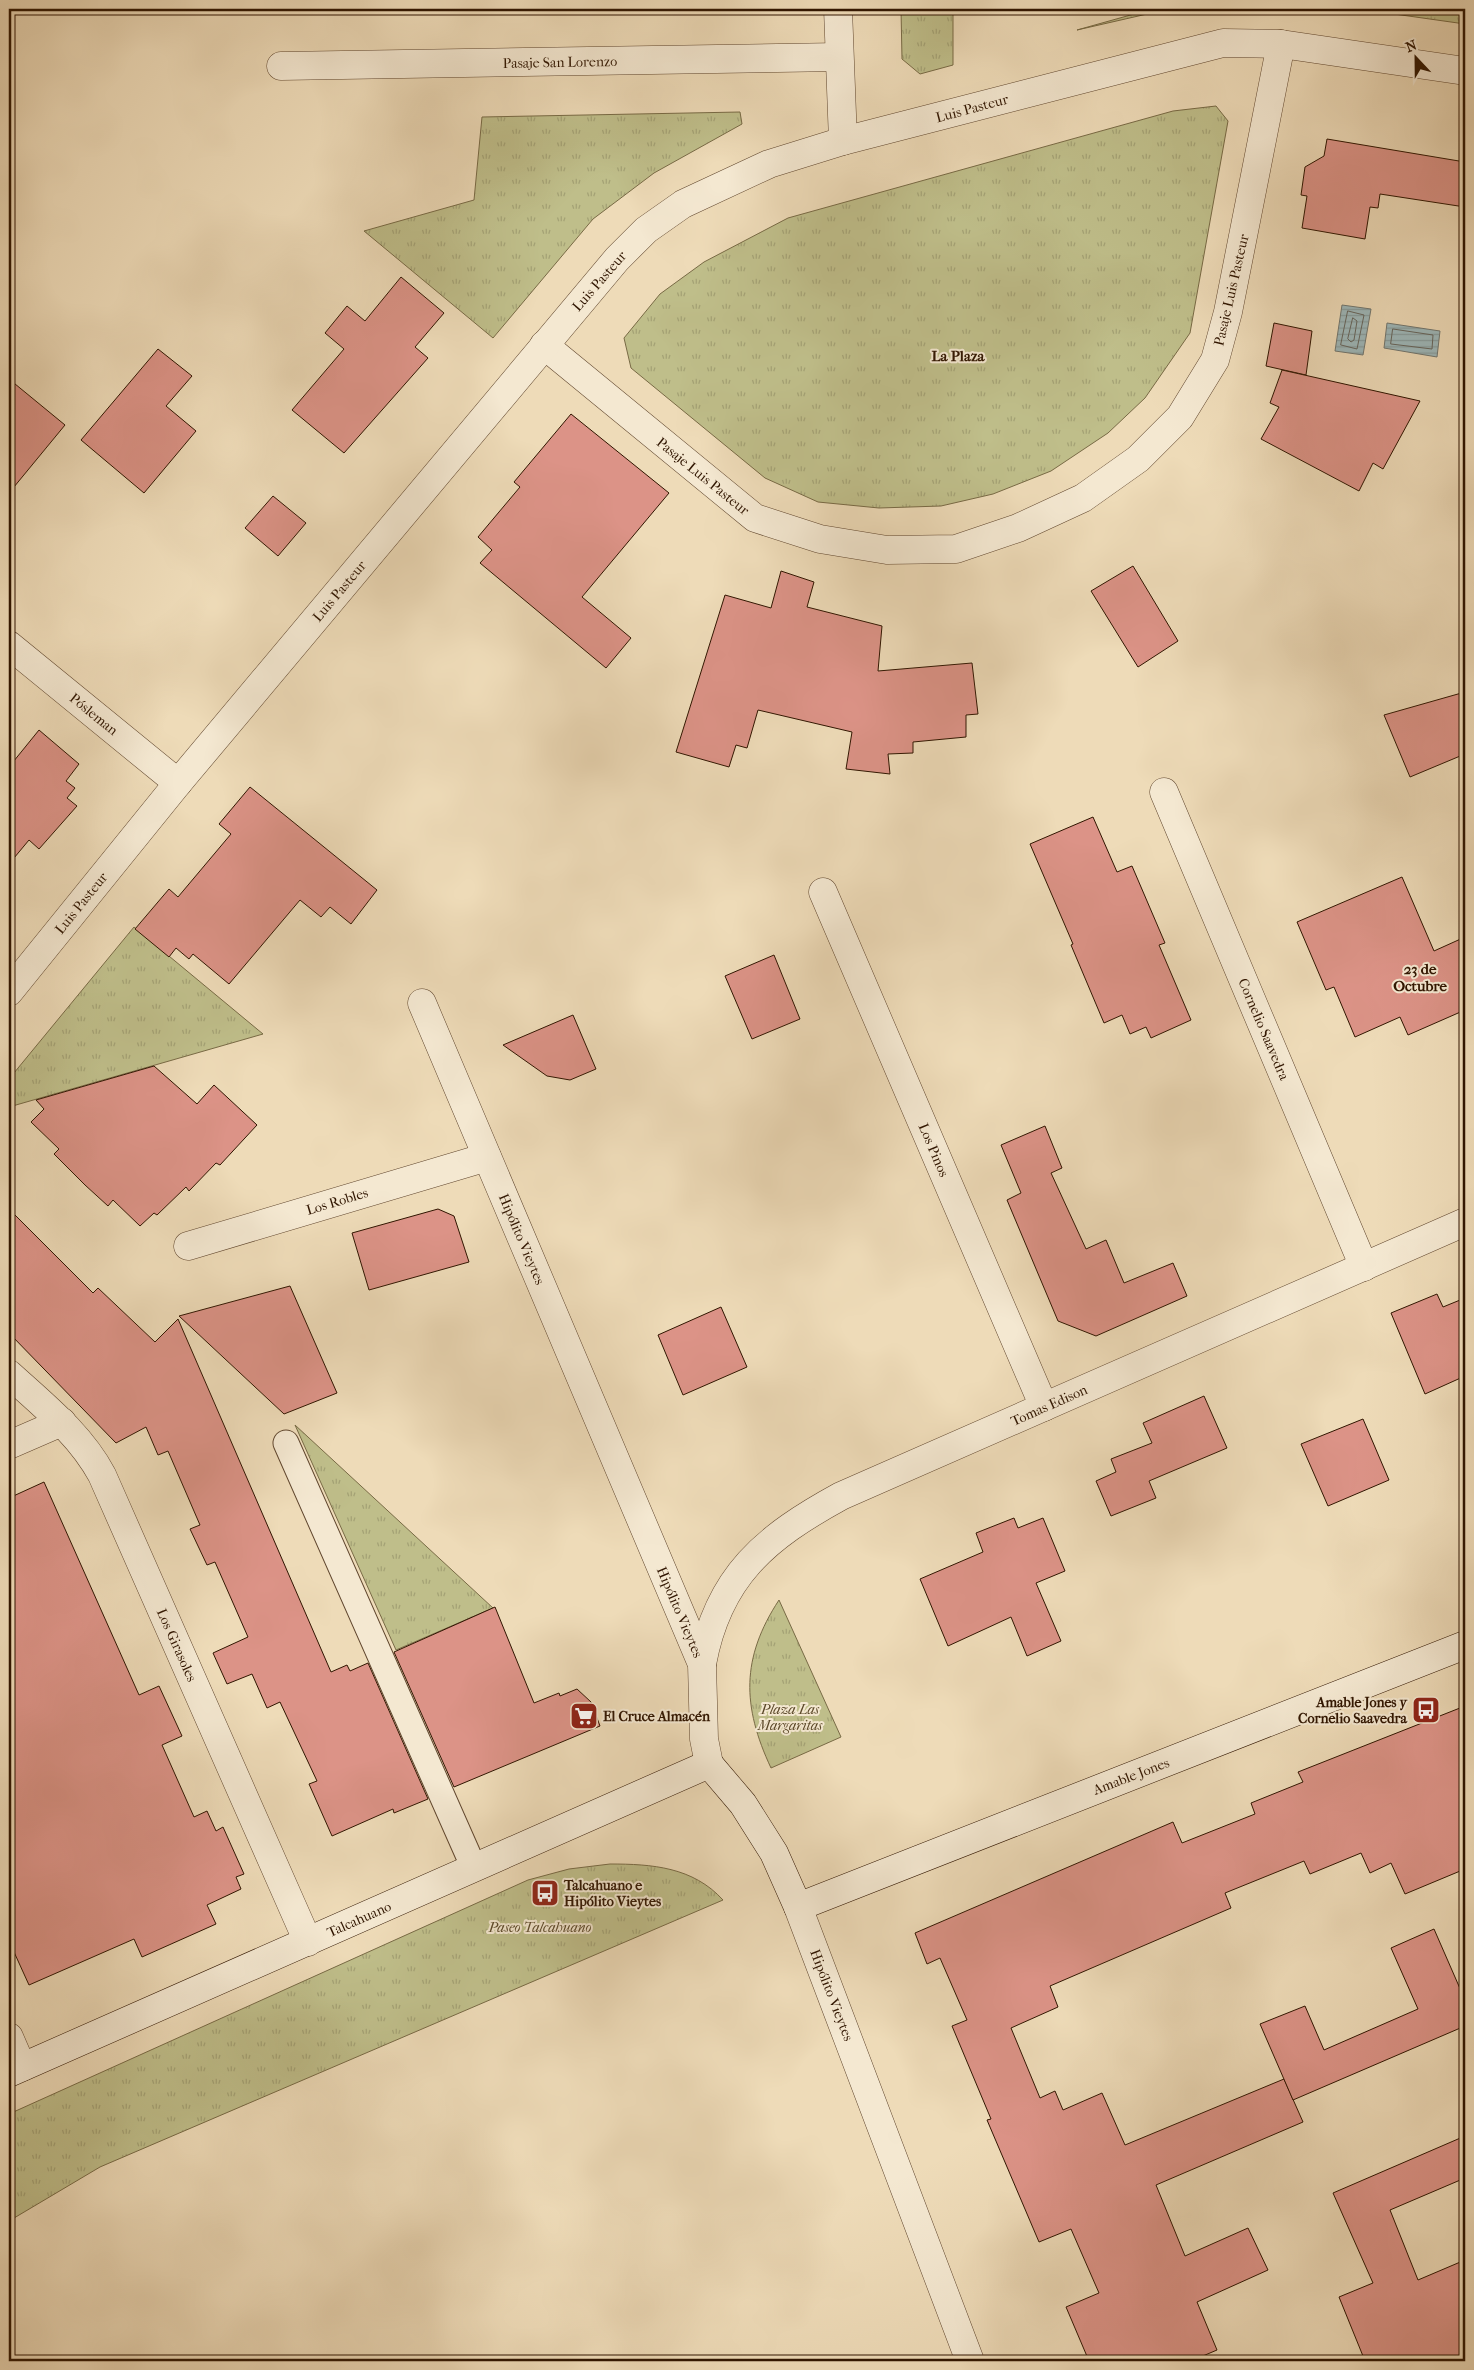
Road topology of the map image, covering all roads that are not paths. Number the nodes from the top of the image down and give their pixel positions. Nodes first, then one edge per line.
1 (838, 9) edge
2 (1281, 44) junction
3 (839, 57) junction
4 (281, 66) dead end
5 (1465, 71) edge
6 (843, 141) junction
7 (544, 345) junction
8 (9, 645) edge
9 (178, 784) junction
10 (1164, 792) dead end
11 (823, 892) dead end
12 (9, 992) edge
13 (422, 1003) dead end
14 (487, 1157) junction
15 (1465, 1222) edge
16 (188, 1246) dead end
17 (1364, 1267) junction
18 (9, 1374) edge
19 (1044, 1407) junction
20 (62, 1422) junction
21 (286, 1443) dead end
22 (9, 1445) edge
23 (1465, 1645) edge
24 (702, 1664) junction
25 (709, 1764) junction
26 (474, 1868) junction
27 (798, 1907) junction
28 (308, 1942) junction
29 (9, 2037) edge
30 (16, 2070) edge
31 (970, 2361) edge

1 - 3 street
2 - 5 street, Luis Pasteur
2 - 6 street, Luis Pasteur
2 - 7 street, Pasaje Luis Pasteur
3 - 4 street, Pasaje San Lorenzo
3 - 6 street
6 - 7 street, Luis Pasteur
7 - 9 street, Luis Pasteur
8 - 9 street, Pósleman
9 - 12 street, Luis Pasteur
10 - 17 street, Cornelio Saavedra
11 - 19 street, Los Pinos
13 - 14 street, Hipólito Vieytes
14 - 16 street, Los Robles
14 - 24 street, Hipólito Vieytes
15 - 17 street, Tomas Edison
17 - 19 street, Tomas Edison
18 - 20 street, Los Girasoles
19 - 24 street, Tomas Edison
20 - 22 street
20 - 28 street, Los Girasoles
21 - 26 lane
23 - 27 street, Amable Jones
24 - 25 street, Hipólito Vieytes
25 - 26 street, Talcahuano
25 - 27 street, Hipólito Vieytes
26 - 28 street, Talcahuano
27 - 31 street, Hipólito Vieytes
28 - 30 street, Talcahuano
29 - 30 street

